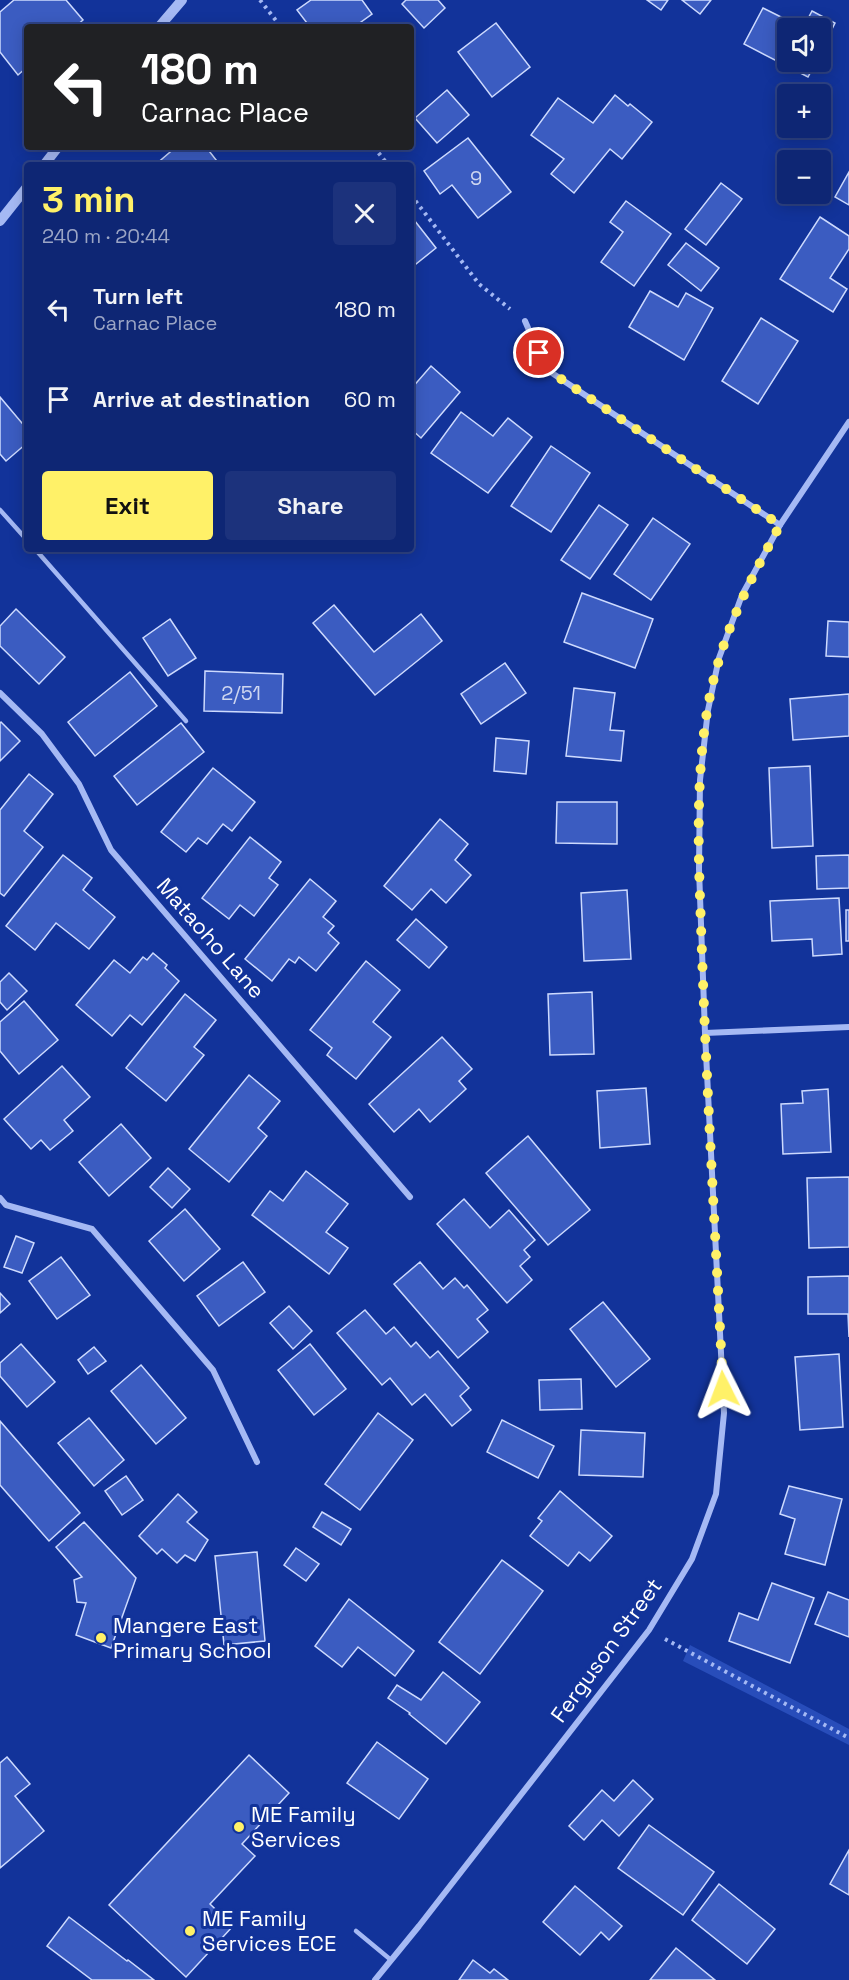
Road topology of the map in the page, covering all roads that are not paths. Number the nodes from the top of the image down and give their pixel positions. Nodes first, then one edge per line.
1 (182, 0) edge
2 (162, 24) edge
3 (56, 150) edge
4 (46, 162) edge
5 (24, 191) edge
6 (0, 221) edge
7 (525, 321) road end
8 (849, 422) edge
9 (0, 510) edge
10 (780, 525) junction
11 (24, 537) edge
12 (38, 552) edge
13 (0, 693) edge
14 (186, 721) dead end
15 (849, 1027) edge
16 (705, 1033) junction
17 (410, 1197) dead end
18 (0, 1198) edge
19 (257, 1462) dead end
20 (356, 1931) dead end
21 (391, 1960) junction
22 (375, 1980) edge

1 - 2 street
3 - 4 street
5 - 6 street
7 - 10 street
8 - 10 street, Ferguson Street
9 - 11 lane
10 - 16 street, Ferguson Street
12 - 14 lane
13 - 17 street, Mataoho Lane
15 - 16 street
16 - 21 street, Ferguson Street
18 - 19 street
20 - 21 lane
21 - 22 street, Ferguson Street

